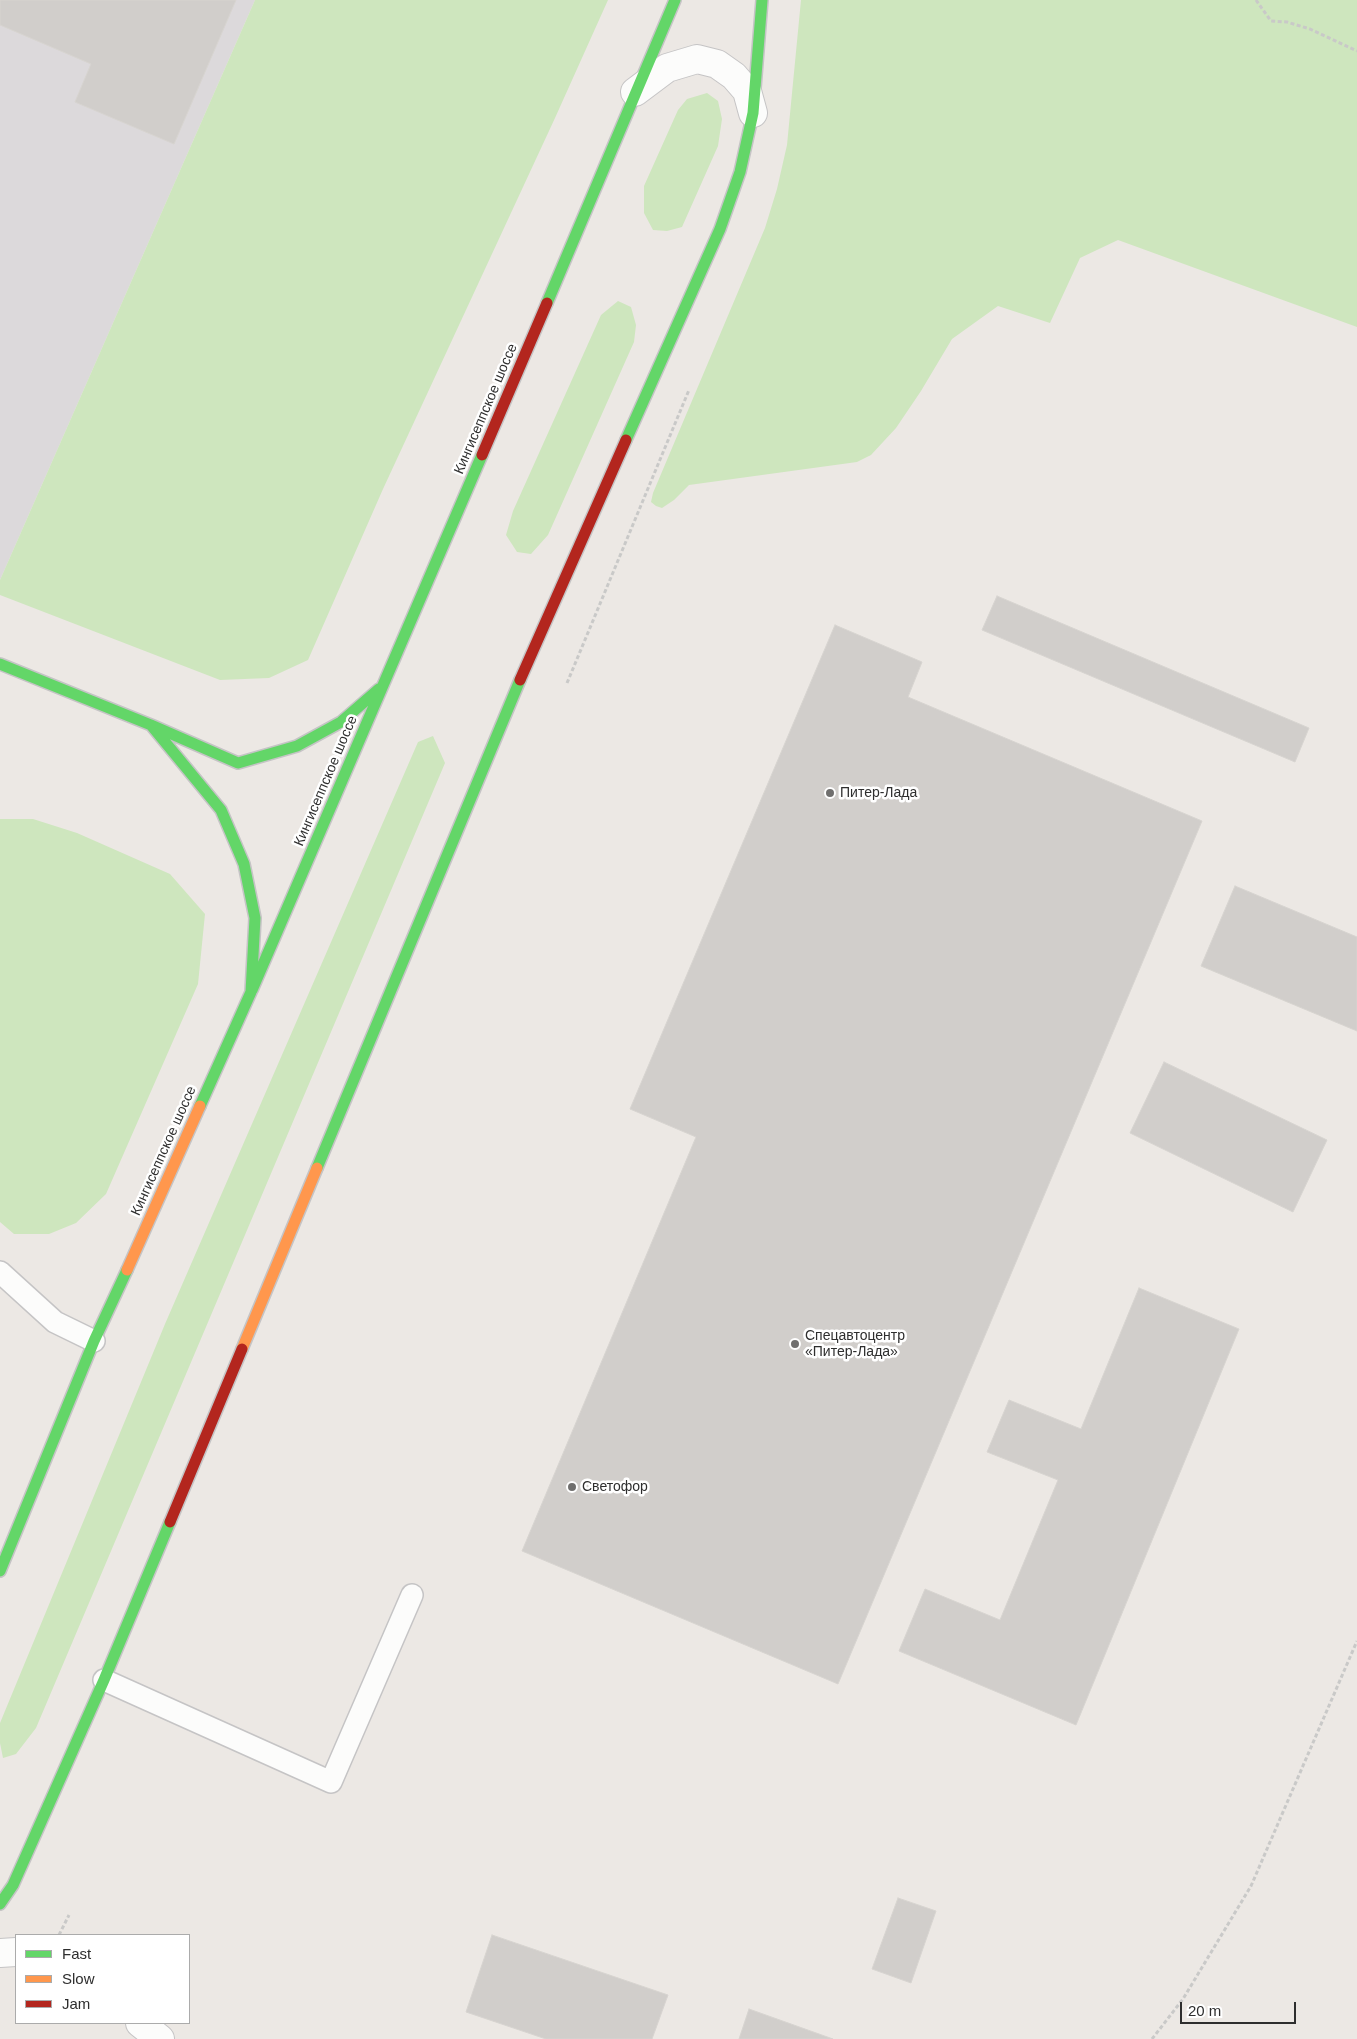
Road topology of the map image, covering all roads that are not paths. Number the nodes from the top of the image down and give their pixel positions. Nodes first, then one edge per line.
1 (675, 0) edge
2 (762, 0) edge
3 (635, 92) junction
4 (753, 113) junction
5 (0, 664) edge
6 (384, 685) junction
7 (151, 726) junction
8 (251, 992) junction
9 (0, 1272) edge
10 (94, 1341) junction
11 (0, 1571) edge
12 (412, 1595) dead end
13 (104, 1680) junction
14 (0, 1904) edge
15 (15, 1952) edge
16 (0, 1953) edge
17 (141, 2024) edge
18 (160, 2039) edge

1 - 3 main road, Кингисеппское шоссе
2 - 4 main road
3 - 4 street
3 - 6 main road, Кингисеппское шоссе
4 - 13 main road
5 - 7 main road
6 - 7 main road
6 - 8 main road, Кингисеппское шоссе
7 - 8 main road
8 - 10 main road, Кингисеппское шоссе
9 - 10 lane
10 - 11 main road, Кингисеппское шоссе
12 - 13 lane
13 - 14 main road
15 - 16 street
17 - 18 street

